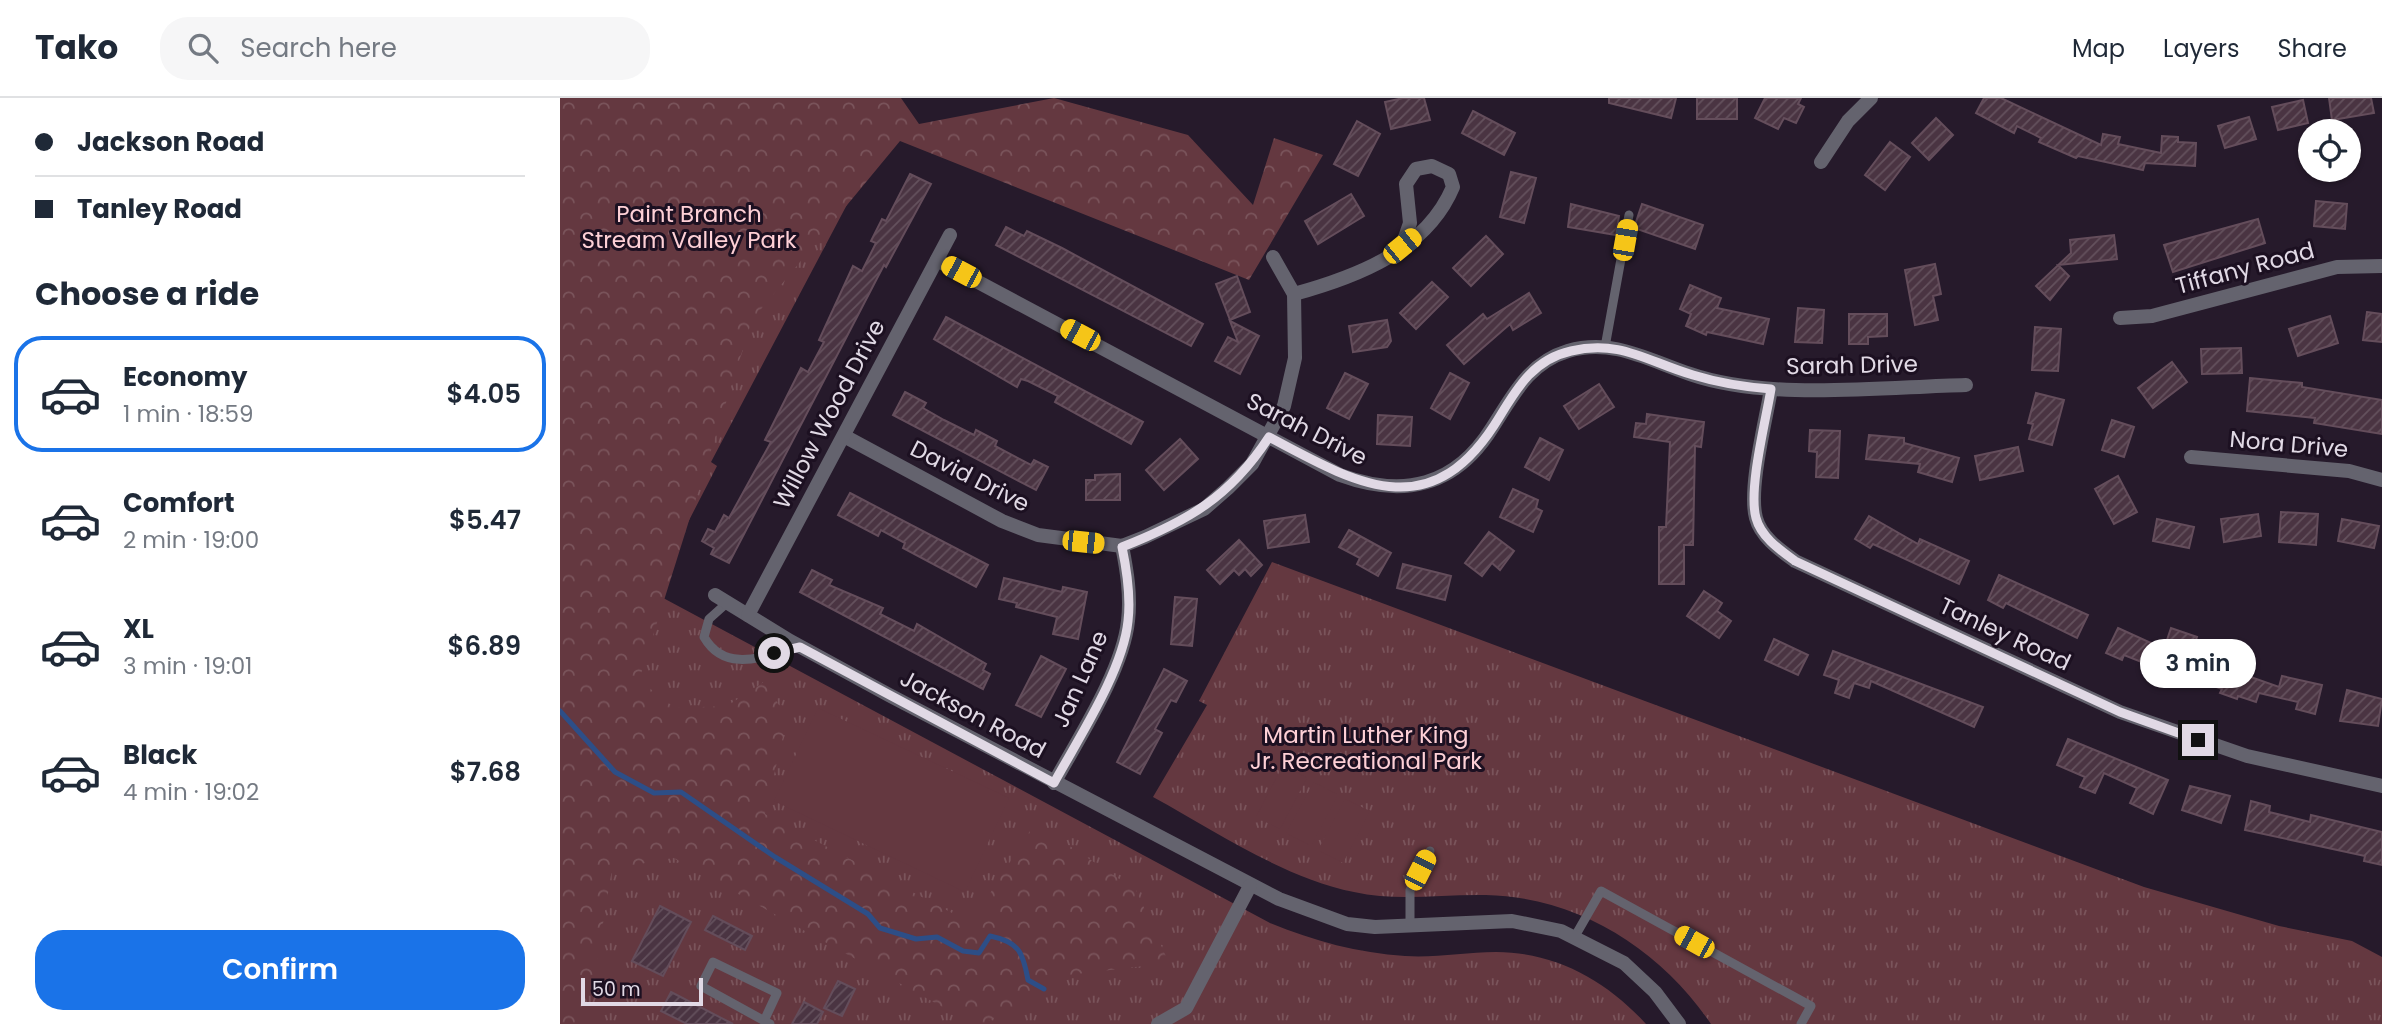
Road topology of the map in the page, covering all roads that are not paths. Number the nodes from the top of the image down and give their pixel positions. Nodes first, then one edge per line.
1 (1871, 98) edge
2 (1821, 162) dead end
3 (1629, 215) dead end
4 (950, 235) dead end
5 (1402, 246) junction
6 (1273, 257) dead end
7 (937, 260) junction
8 (2382, 266) edge
9 (1294, 294) junction
10 (2120, 318) dead end
11 (1605, 347) junction
12 (1966, 385) dead end
13 (1771, 389) junction
14 (844, 436) junction
15 (1269, 437) junction
16 (2191, 457) dead end
17 (2382, 480) edge
18 (1122, 547) junction
19 (721, 598) joint
20 (748, 615) junction
21 (800, 647) junction
22 (1054, 783) junction
23 (2382, 786) edge
24 (1430, 851) dead end
25 (1250, 886) junction
26 (1410, 925) junction
27 (1574, 938) junction
28 (767, 1022) edge
29 (1158, 1024) edge
30 (1679, 1024) edge
31 (1801, 1024) edge

1 - 2 street
3 - 11 lane
4 - 7 street, Willow Wood Drive
5 - 5 street
5 - 9 street
6 - 9 street
7 - 14 street, Willow Wood Drive
7 - 15 street, Sarah Drive
8 - 10 street, Tiffany Road
9 - 15 street
11 - 13 street, Sarah Drive
11 - 15 street, Sarah Drive
12 - 13 street, Sarah Drive
13 - 23 street, Tanley Road
14 - 18 street, David Drive
14 - 20 street, Willow Wood Drive
15 - 18 street
16 - 17 street, Nora Drive
18 - 22 street, Jan Lane
19 - 20 street, Jackson Road
19 - 21 lane
20 - 21 street, Jackson Road
21 - 22 street, Jackson Road
22 - 25 street, Jackson Road
24 - 26 lane
25 - 26 street, Jackson Road
25 - 29 street
26 - 27 street, Jackson Road
27 - 30 street, Jackson Road
27 - 31 lane
28 - 28 lane

